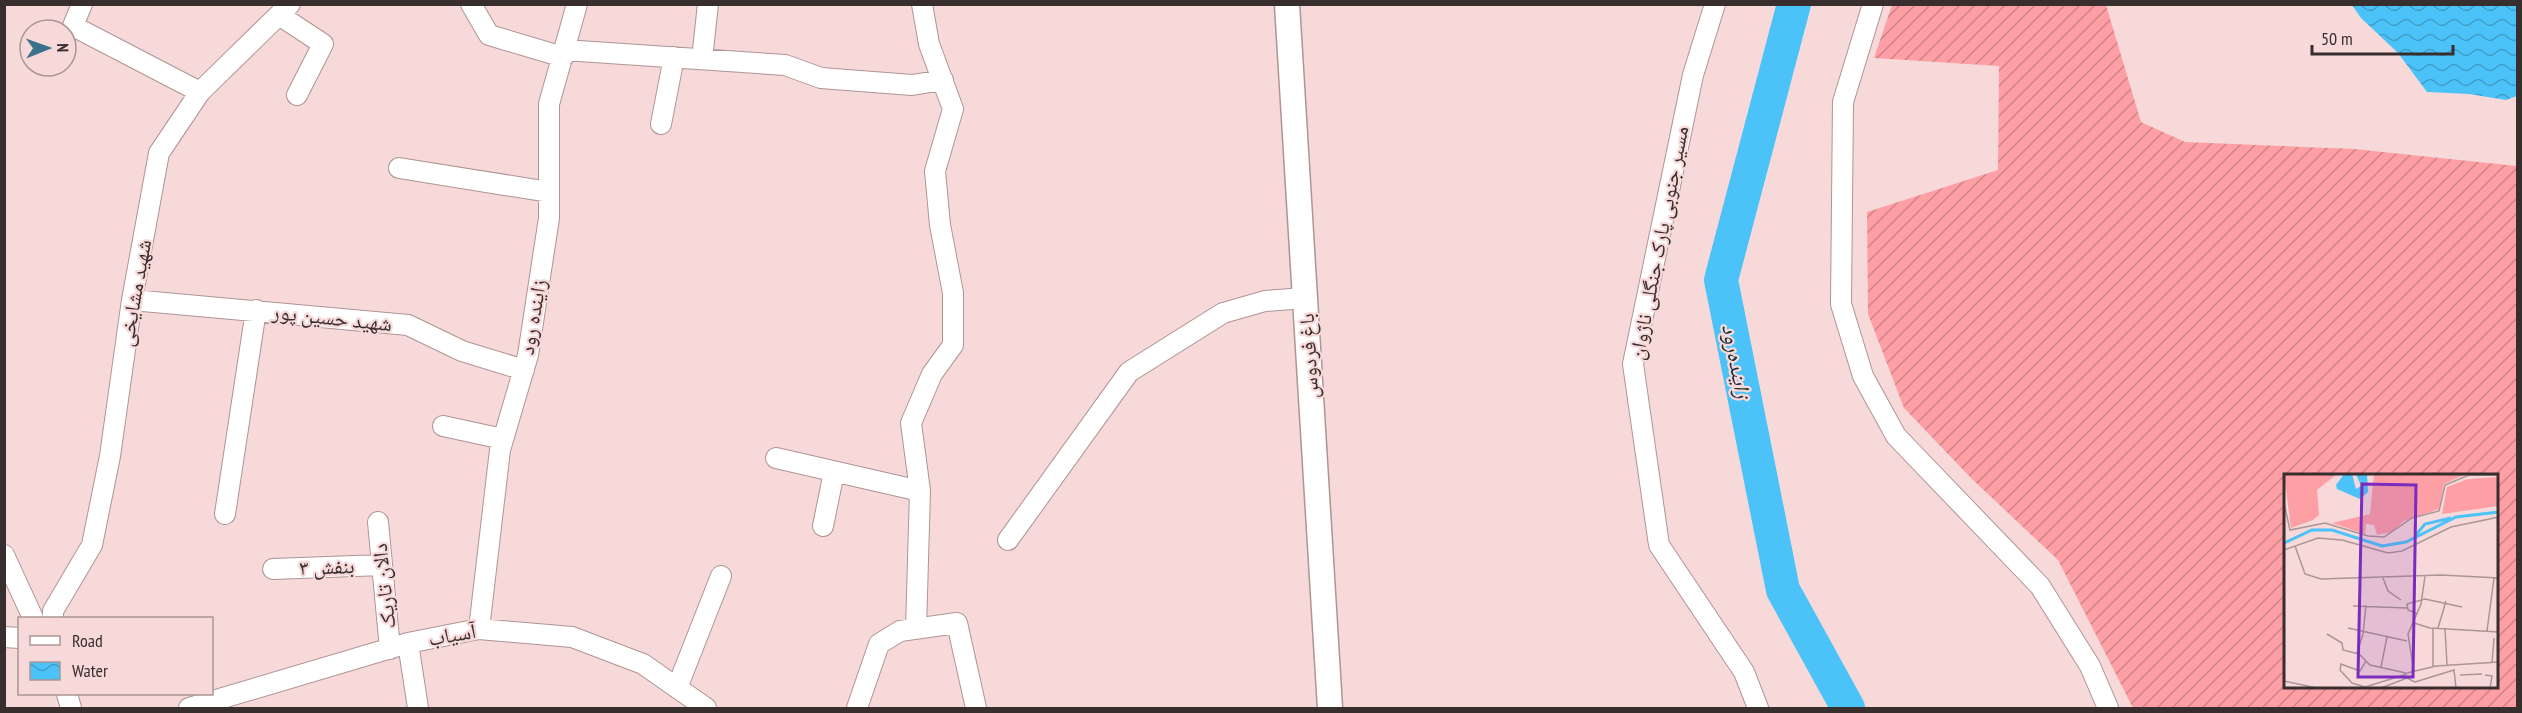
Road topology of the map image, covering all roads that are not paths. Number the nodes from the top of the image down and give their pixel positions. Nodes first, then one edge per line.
1 (82, 4) edge
2 (471, 4) edge
3 (577, 4) edge
4 (708, 4) edge
5 (922, 4) edge
6 (1287, 4) edge
7 (1715, 4) edge
8 (1873, 4) edge
9 (284, 10) edge
10 (564, 54) junction
11 (674, 57) junction
12 (702, 59) junction
13 (943, 80) junction
14 (200, 92) junction
15 (297, 95) dead end
16 (661, 124) dead end
17 (399, 168) dead end
18 (549, 192) junction
19 (1305, 298) junction
20 (132, 300) junction
21 (256, 310) junction
22 (524, 370) junction
23 (443, 426) dead end
24 (503, 439) junction
25 (777, 458) dead end
26 (834, 472) junction
27 (920, 492) junction
28 (225, 514) dead end
29 (378, 522) dead end
30 (823, 526) dead end
31 (1008, 540) dead end
32 (4, 555) edge
33 (382, 565) junction
34 (273, 569) dead end
35 (721, 576) dead end
36 (33, 617) edge
37 (53, 617) edge
38 (479, 629) junction
39 (916, 629) junction
40 (399, 646) junction
41 (677, 688) junction
42 (189, 708) edge
43 (418, 708) edge
44 (706, 708) edge
45 (857, 708) edge
46 (976, 708) edge
47 (1330, 708) edge
48 (1758, 708) edge
49 (2108, 708) edge

1 - 14 street
2 - 10 street
3 - 10 street, زاینده رود
4 - 12 street
5 - 13 street
6 - 19 street, باغ فردوس
7 - 48 street, مسیر جنوبی پارک جنگلی ناژوان
8 - 49 street
9 - 14 street, شهید مشایخی
9 - 15 street
10 - 11 street
10 - 18 street, زاینده رود
11 - 12 street
11 - 16 street
12 - 13 street
13 - 27 street
14 - 20 street, شهید مشایخی
17 - 18 street
18 - 22 street, زاینده رود
19 - 31 street
19 - 47 street, باغ فردوس
20 - 21 street, شهید حسین پور
20 - 37 street, شهید مشایخی
21 - 22 street, شهید حسین پور
21 - 28 street
22 - 24 street, زاینده رود
23 - 24 street
24 - 38 street, زاینده رود
25 - 26 street
26 - 27 street
26 - 30 street
27 - 39 street
29 - 33 street, دالان تاریک
32 - 36 street
33 - 34 street, بنفش ۳
33 - 40 street, دالان تاریک
35 - 41 street
38 - 40 street, آسیاب
38 - 41 street, آسیاب
39 - 45 street
39 - 46 street
40 - 42 street, آسیاب
40 - 43 street, دالان تاریک
41 - 44 street, آسیاب

